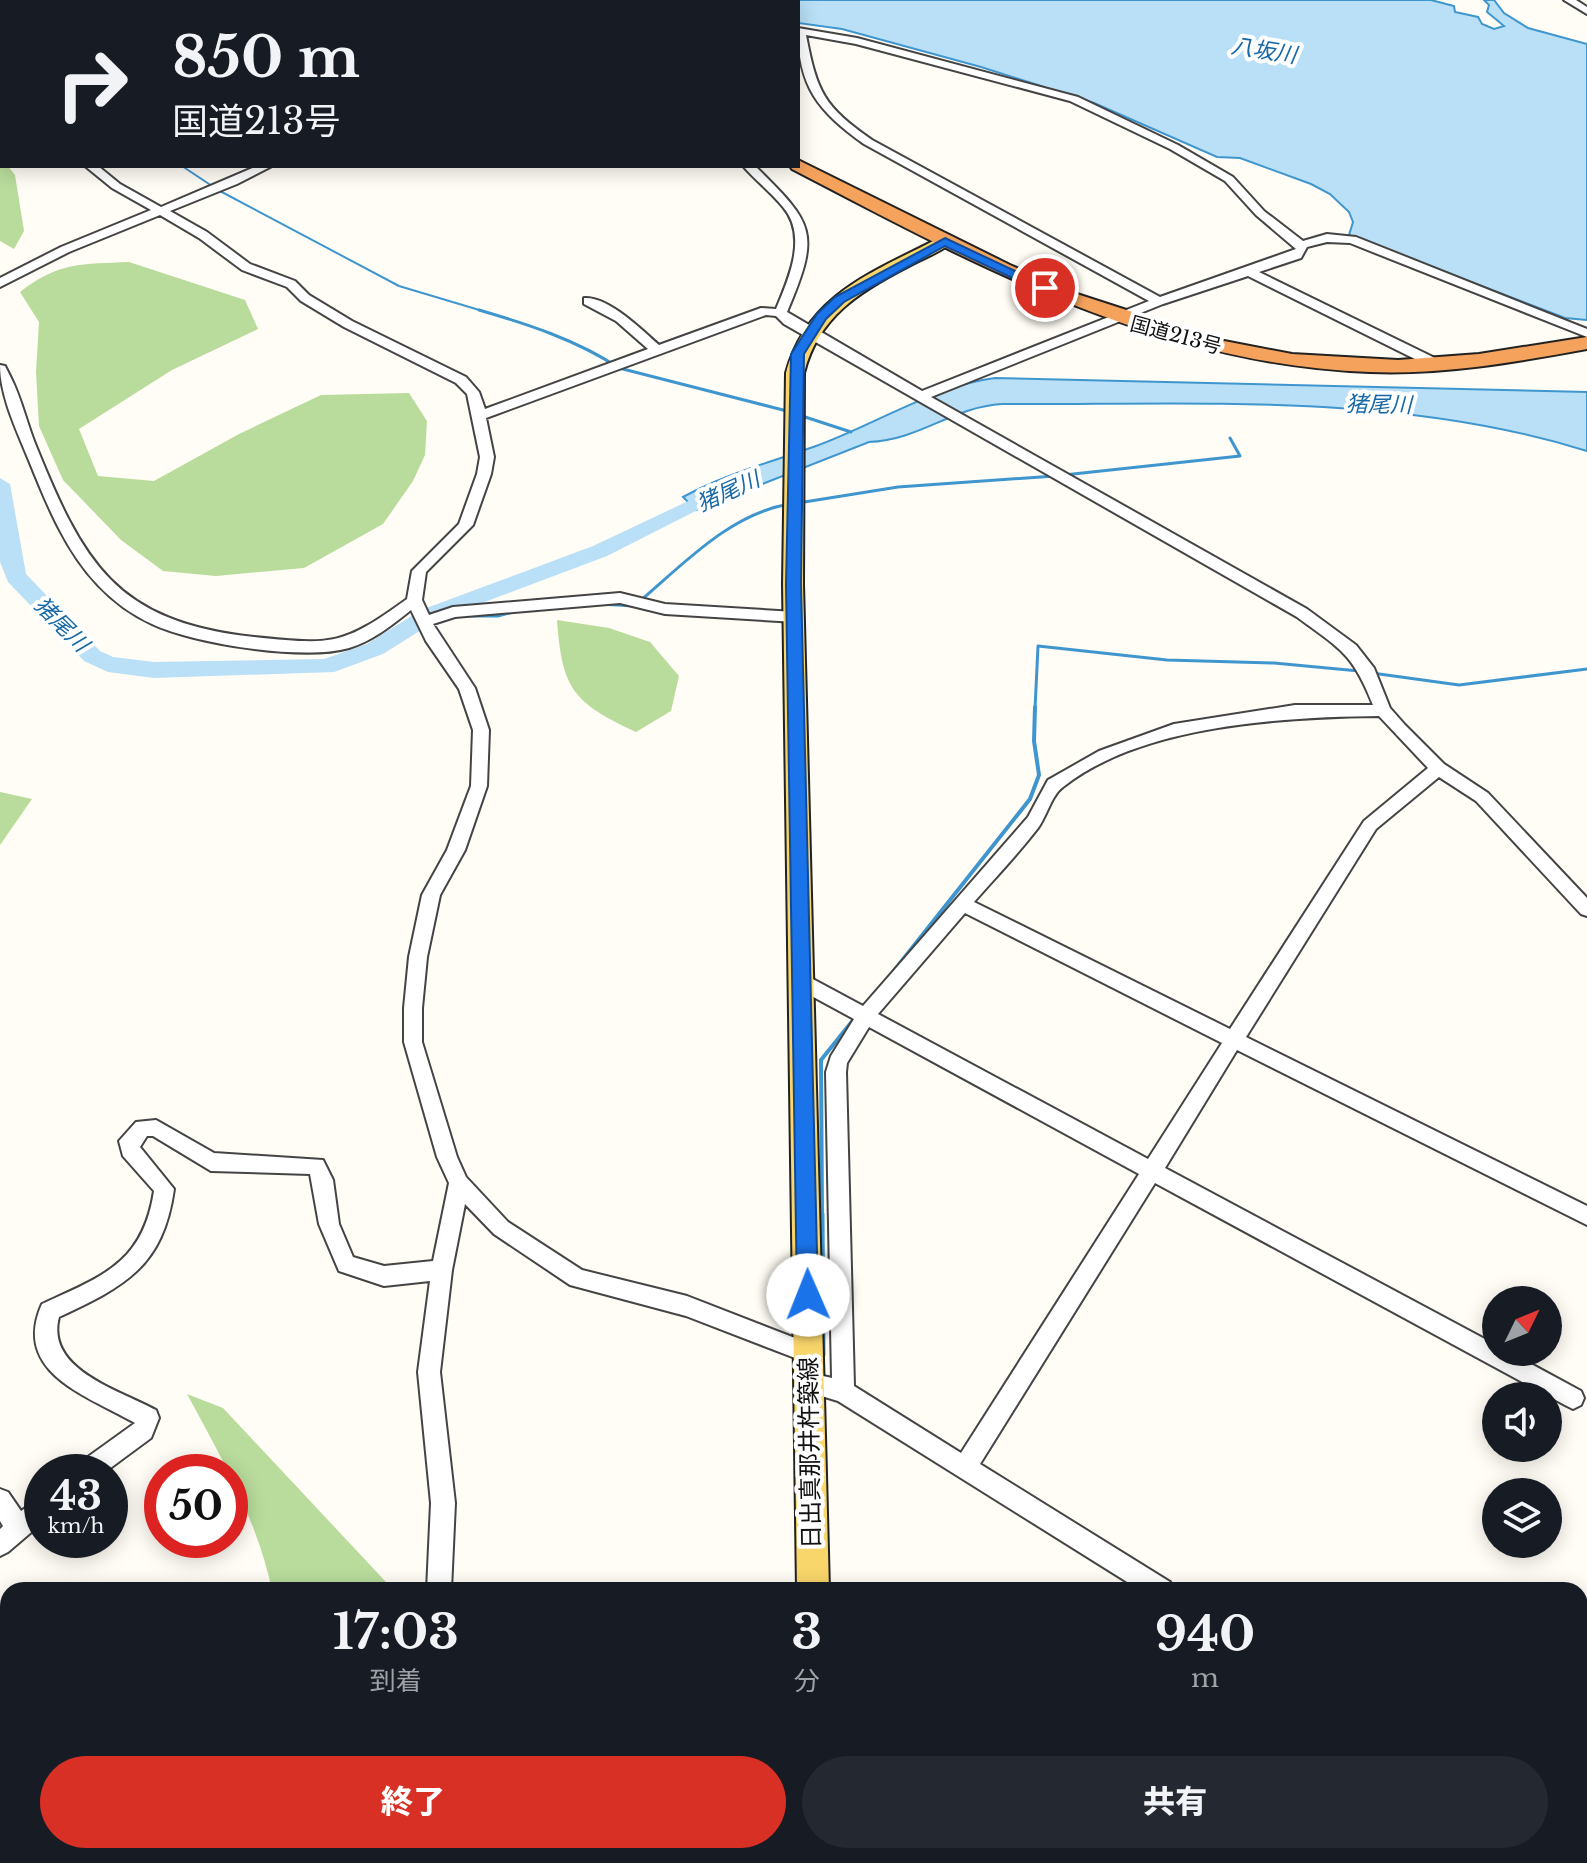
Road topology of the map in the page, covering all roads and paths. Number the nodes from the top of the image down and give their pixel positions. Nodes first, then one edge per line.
1 (1569, 0) edge
2 (1587, 11) edge
3 (800, 31) edge
4 (800, 35) edge
5 (800, 166) edge
6 (94, 168) edge
7 (262, 168) edge
8 (751, 168) edge
9 (161, 211) junction
10 (945, 241) junction
11 (1301, 245) junction
12 (1250, 272) junction
13 (0, 283) edge
14 (588, 301) dead end
15 (1159, 301) junction
16 (780, 313) junction
17 (1118, 319) junction
18 (809, 332) junction
19 (1587, 333) edge
20 (1587, 343) edge
21 (658, 351) junction
22 (1436, 364) junction
23 (0, 369) edge
24 (922, 396) junction
25 (481, 415) junction
26 (418, 612) junction
27 (795, 617) junction
28 (1383, 710) junction
29 (1438, 768) junction
30 (964, 905) junction
31 (1587, 909) edge
32 (802, 982) junction
33 (858, 1011) junction
34 (1233, 1041) junction
35 (1151, 1170) junction
36 (459, 1183) junction
37 (1587, 1216) edge
38 (442, 1270) junction
39 (808, 1353) junction
40 (810, 1383) junction
41 (843, 1392) junction
42 (1573, 1398) dead end
43 (110, 1454) edge
44 (966, 1466) junction
45 (0, 1500) edge
46 (24, 1523) edge
47 (18, 1528) junction
48 (0, 1544) edge
49 (439, 1582) edge
50 (813, 1582) edge
51 (1149, 1582) edge

1 - 2 street
3 - 11 street
4 - 15 street
5 - 10 highway, 国道213号
6 - 9 street
7 - 9 street
8 - 16 street
9 - 13 street
9 - 25 street
10 - 17 highway, 国道213号
10 - 18 main road, 日出真那井杵築線
11 - 12 street
11 - 19 street
12 - 15 street
12 - 22 street
14 - 21 street
15 - 17 street
16 - 18 street
16 - 21 street
17 - 22 highway, 国道213号
17 - 24 street
18 - 24 street
18 - 27 main road, 日出真那井杵築線
20 - 22 highway, 国道213号
21 - 25 street
23 - 26 street
24 - 28 street
25 - 26 street
26 - 27 street
26 - 36 street
27 - 32 main road, 日出真那井杵築線
28 - 29 street
28 - 30 street
29 - 31 street
29 - 34 street
30 - 33 street
30 - 34 street
32 - 33 street
32 - 39 main road, 日出真那井杵築線
33 - 35 street
33 - 41 street
34 - 35 street
34 - 37 street
35 - 42 street
35 - 44 street
36 - 38 street
36 - 39 street
38 - 43 street
38 - 49 street
39 - 40 main road, 日出真那井杵築線
40 - 41 street
40 - 50 main road, 日出真那井杵築線
41 - 44 street
44 - 51 street
45 - 47 street
46 - 47 street
47 - 48 street

